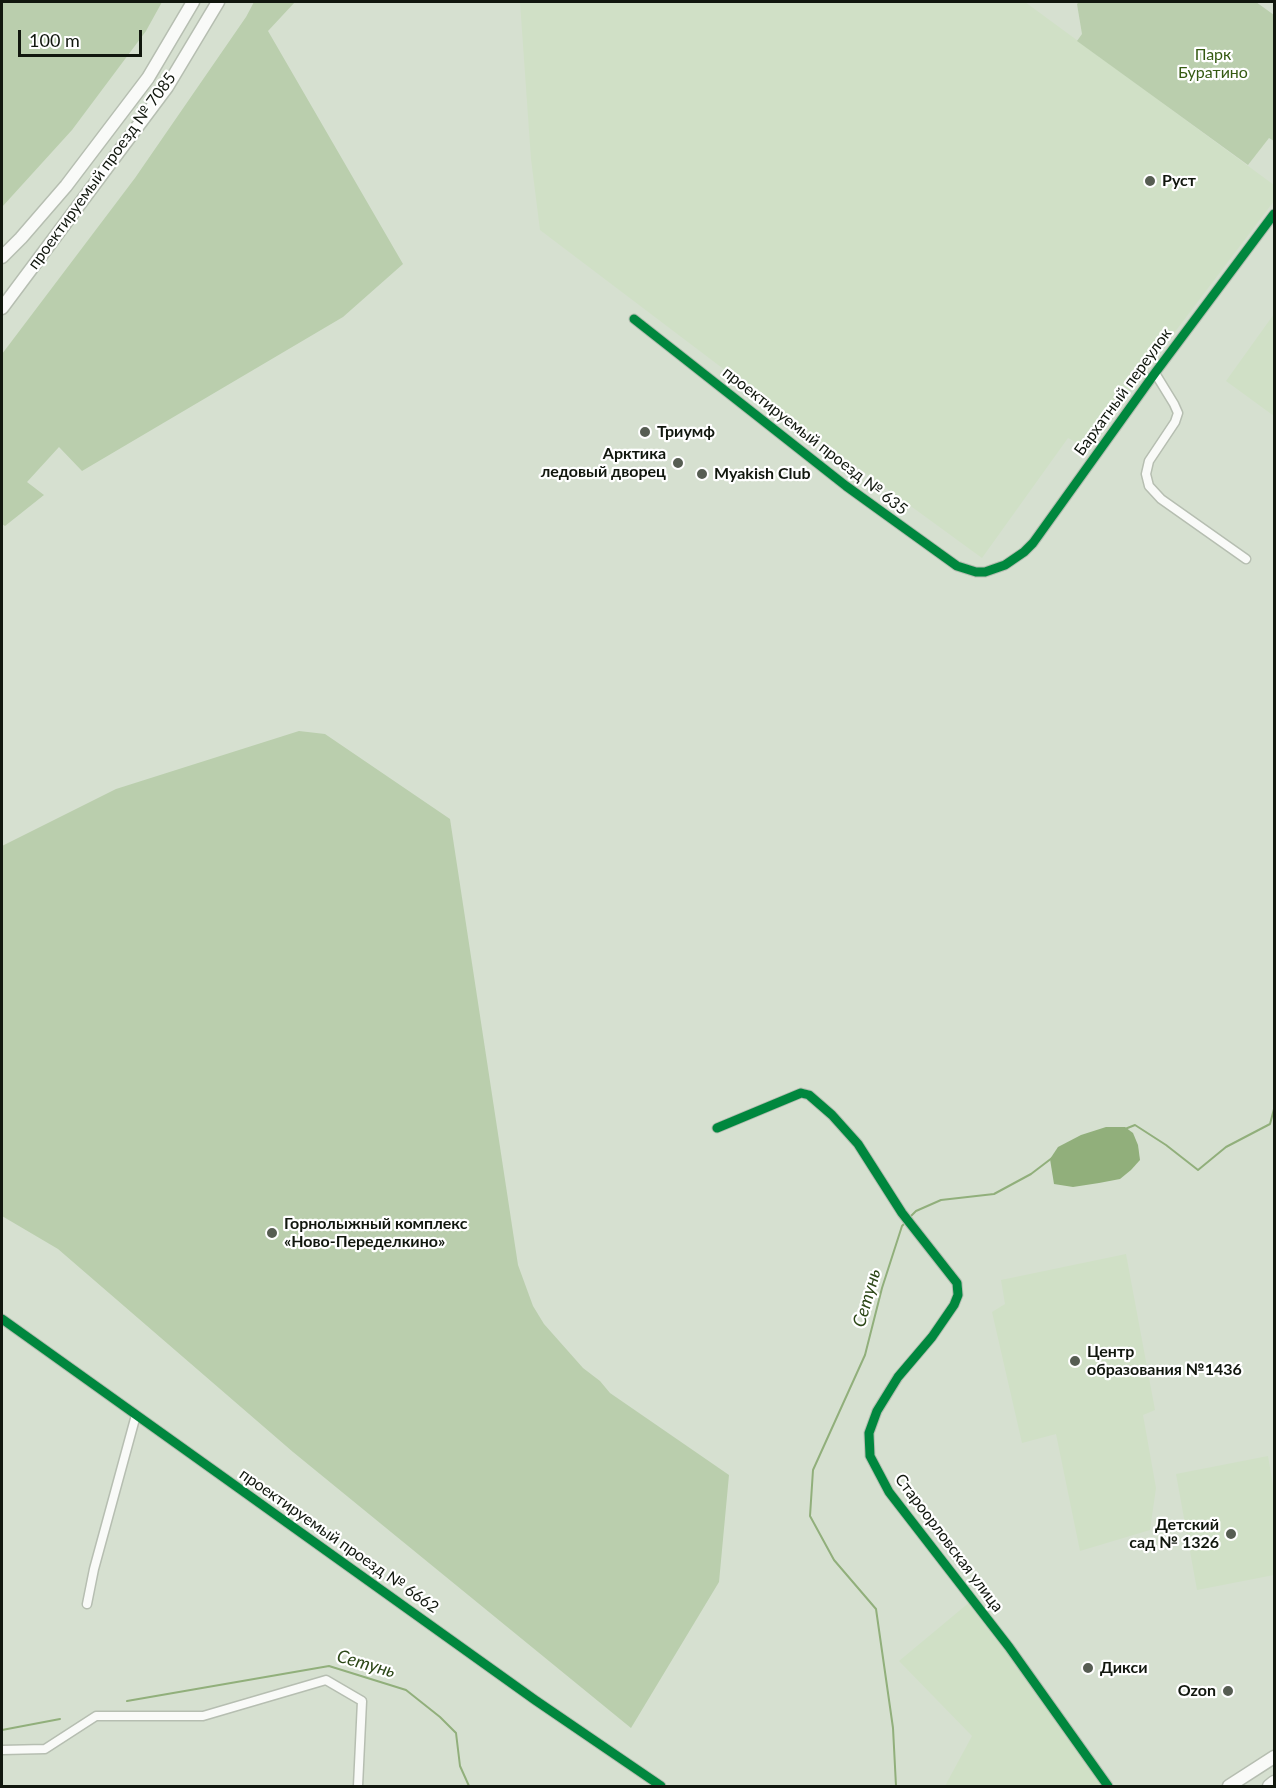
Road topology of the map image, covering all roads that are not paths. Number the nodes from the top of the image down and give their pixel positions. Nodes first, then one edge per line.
1 (193, 2) edge
2 (218, 2) edge
3 (1275, 214) edge
4 (2, 257) edge
5 (2, 308) edge
6 (634, 319) dead end
7 (1155, 373) junction
8 (1246, 559) dead end
9 (985, 572) joint
10 (717, 1128) dead end
11 (2, 1319) edge
12 (136, 1415) junction
13 (87, 1604) dead end
14 (2, 1750) edge
15 (1275, 1756) edge
16 (1275, 1782) edge
17 (357, 1786) edge
18 (661, 1786) edge
19 (1108, 1786) edge
20 (1229, 1786) edge
21 (1269, 1786) edge

1 - 4 main road, проектируемый проезд № 7085
2 - 5 main road, проектируемый проезд № 7085
3 - 7 street, Бархатный переулок
6 - 9 street, проектируемый проезд № 635
7 - 8 street
7 - 9 street, Бархатный переулок
10 - 19 street, Староорловская улица
11 - 12 street, проектируемый проезд № 6662
12 - 13 street
12 - 18 street, проектируемый проезд № 6662
14 - 17 street
15 - 20 main road
16 - 21 main road

